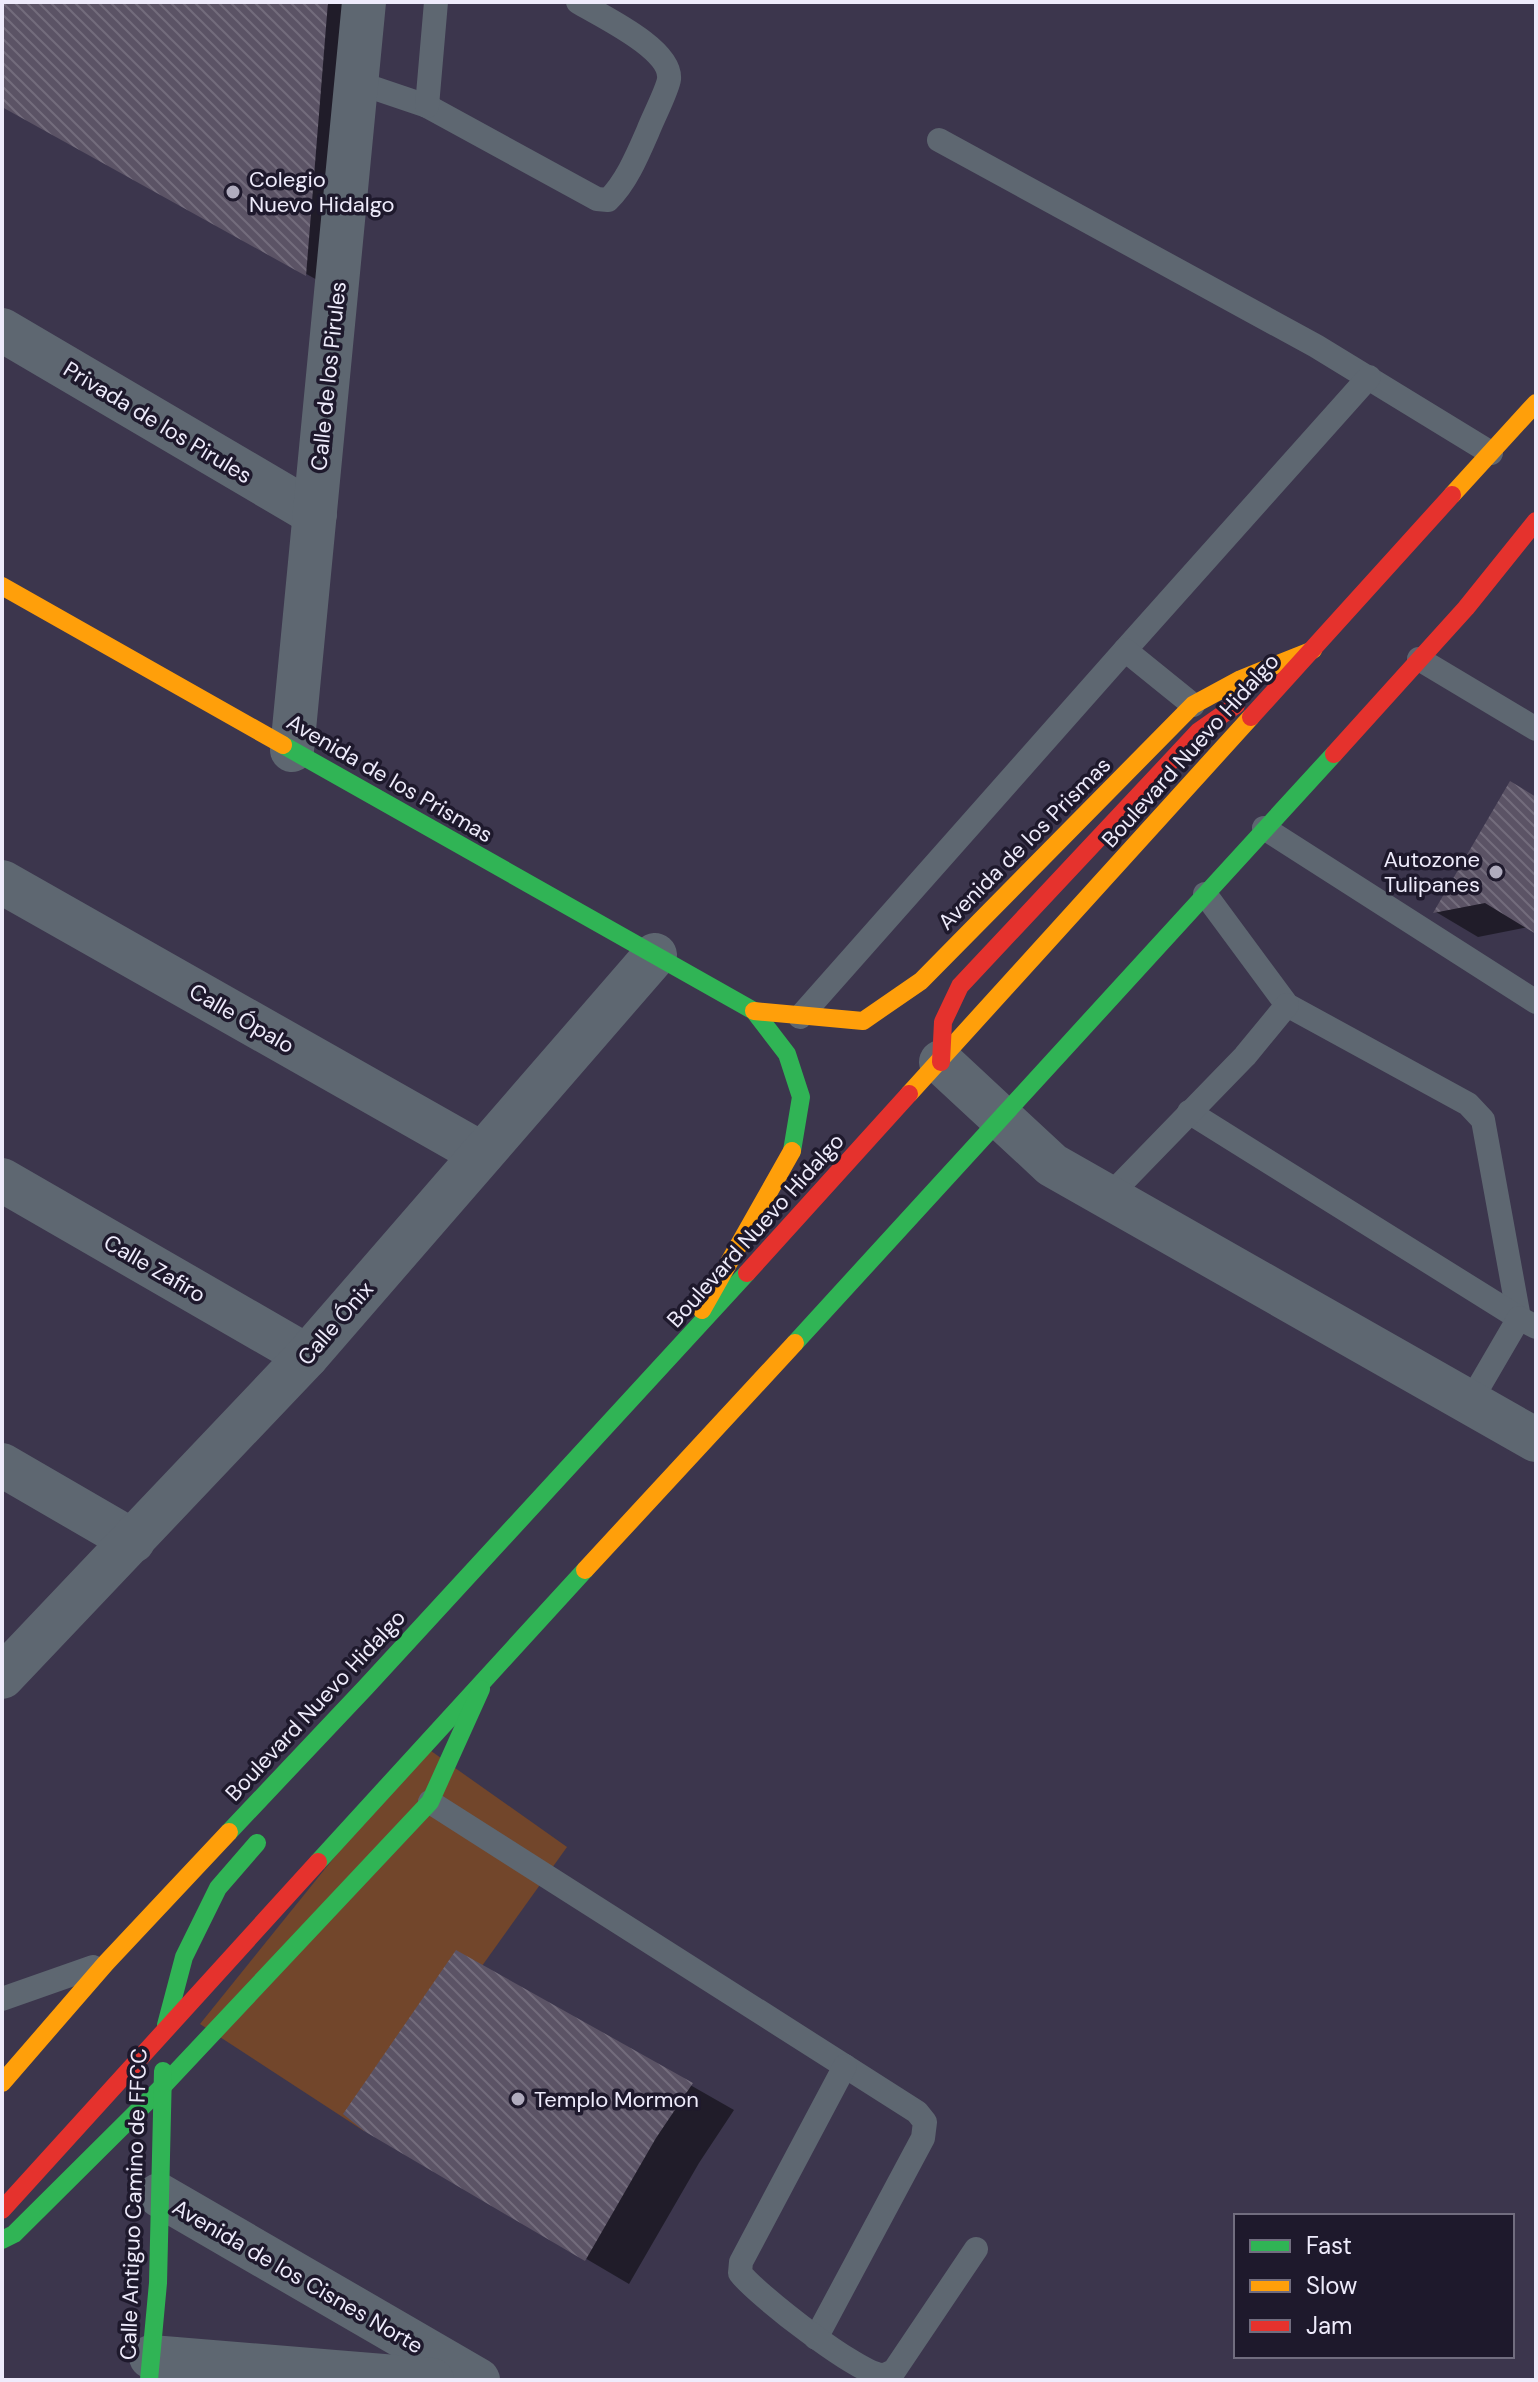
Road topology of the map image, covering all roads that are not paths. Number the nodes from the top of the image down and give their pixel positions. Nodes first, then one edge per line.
1 (364, 2) edge
2 (436, 2) edge
3 (578, 2) edge
4 (356, 82) junction
5 (427, 106) junction
6 (939, 140) dead end
7 (2, 330) edge
8 (1369, 377) junction
9 (1536, 403) edge
10 (1491, 453) junction
11 (315, 514) junction
12 (1536, 521) edge
13 (1536, 538) edge
14 (1536, 552) edge
15 (2, 586) edge
16 (1466, 608) junction
17 (1125, 650) junction
18 (1313, 650) junction
19 (1419, 659) junction
20 (1193, 705) junction
21 (1536, 729) edge
22 (292, 750) junction
23 (1264, 828) junction
24 (2, 882) edge
25 (1205, 894) junction
26 (655, 955) junction
27 (1536, 1002) edge
28 (1287, 1005) junction
29 (754, 1011) junction
30 (800, 1017) junction
31 (941, 1062) junction
32 (1189, 1112) junction
33 (1002, 1118) junction
34 (482, 1154) junction
35 (2, 1180) edge
36 (1108, 1197) junction
37 (1528, 1323) edge
38 (681, 1346) junction
39 (307, 1356) junction
40 (1470, 1402) junction
41 (1536, 1440) edge
42 (2, 1465) edge
43 (133, 1541) junction
44 (2, 1677) edge
45 (486, 1677) junction
46 (366, 1687) junction
47 (325, 1755) dead end
48 (430, 1802) junction
49 (268, 1829) dead end
50 (106, 1963) junction
51 (2, 1999) edge
52 (225, 2018) junction
53 (164, 2031) junction
54 (208, 2060) dead end
55 (845, 2066) junction
56 (2, 2083) edge
57 (163, 2086) junction
58 (181, 2130) dead end
59 (89, 2158) junction
60 (117, 2160) dead end
61 (150, 2185) junction
62 (2, 2210) edge
63 (2, 2240) edge
64 (976, 2249) dead end
65 (347, 2304) junction
66 (816, 2338) junction
67 (150, 2368) edge
68 (339, 2371) junction
69 (432, 2380) edge
70 (478, 2380) edge

1 - 4 street, Calle de los Pirules
2 - 5 lane
3 - 5 lane
4 - 5 lane
4 - 11 street, Calle de los Pirules
6 - 8 lane
7 - 11 street, Privada de los Pirules
8 - 10 lane
8 - 17 lane
9 - 10 main road, Boulevard Nuevo Hidalgo
10 - 18 main road, Boulevard Nuevo Hidalgo
11 - 22 street, Calle de los Pirules
12 - 16 main road
13 - 16 main road
14 - 16 main road
15 - 22 main road, Avenida de los Prismas
16 - 19 main road
17 - 20 lane
17 - 30 lane
18 - 20 main road, Avenida de los Prismas
18 - 31 main road, Boulevard Nuevo Hidalgo
18 - 31 main road
19 - 21 lane
19 - 23 main road
20 - 30 main road, Avenida de los Prismas
22 - 26 main road, Avenida de los Prismas
23 - 25 main road
23 - 27 lane
24 - 34 street, Calle Ópalo
25 - 28 lane
25 - 33 main road
26 - 29 main road, Avenida de los Prismas
26 - 34 street, Calle Ónix
28 - 32 lane
28 - 37 lane
29 - 30 main road, Avenida de los Prismas
29 - 38 main road, Avenida de los Prismas
31 - 33 street
31 - 38 main road, Boulevard Nuevo Hidalgo
32 - 36 lane
32 - 37 lane
33 - 36 street
33 - 45 main road
34 - 39 street, Calle Ónix
35 - 39 street, Calle Zafiro
36 - 40 street
37 - 40 lane
38 - 46 main road, Boulevard Nuevo Hidalgo
39 - 43 street, Calle Ónix
40 - 41 street
42 - 43 street
43 - 44 street, Calle Ónix
45 - 48 main road
45 - 53 main road
46 - 47 main road
46 - 50 main road, Boulevard Nuevo Hidalgo
48 - 52 main road
48 - 55 lane
49 - 53 main road
50 - 51 lane
50 - 56 main road, Boulevard Nuevo Hidalgo
52 - 54 main road
52 - 57 main road
53 - 57 main road, Calle Antiguo Camino de FFCC
53 - 62 main road
55 - 66 lane
55 - 66 lane
57 - 59 main road
57 - 61 main road, Calle Antiguo Camino de FFCC
58 - 61 main road
59 - 60 main road
59 - 63 main road
61 - 65 street, Avenida de los Cisnes Norte
61 - 67 main road, Calle Antiguo Camino de FFCC
64 - 66 lane
65 - 68 street
65 - 70 street, Avenida de los Cisnes Norte
67 - 68 street, Avenida de los Cisnes Norte
68 - 69 street, Avenida de los Cisnes Norte

